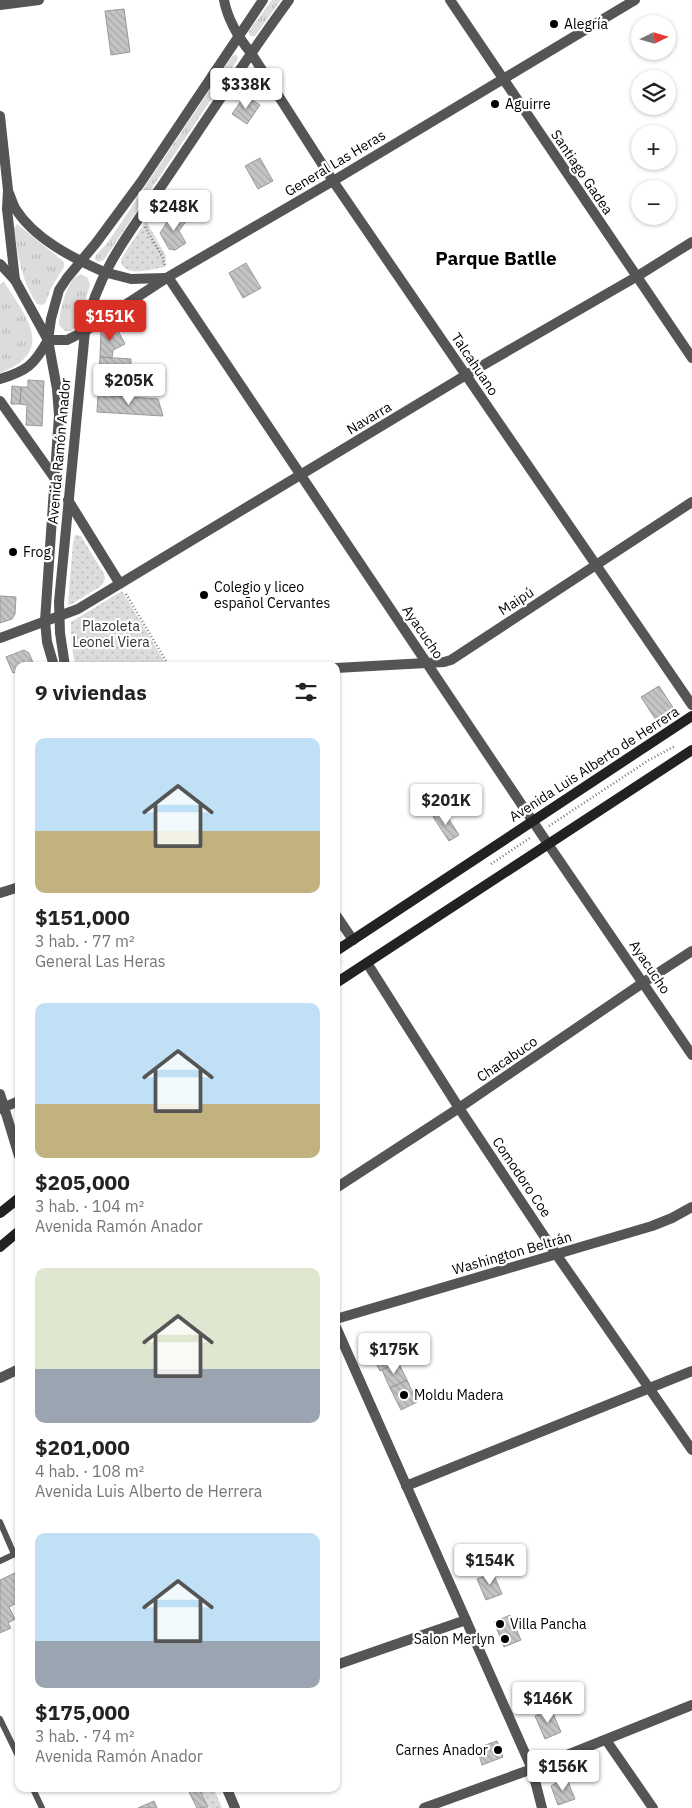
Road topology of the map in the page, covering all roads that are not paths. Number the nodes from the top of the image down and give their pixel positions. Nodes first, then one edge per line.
1 (39, 0) edge
2 (224, 0) edge
3 (263, 0) edge
4 (289, 0) edge
5 (450, 0) edge
6 (635, 0) edge
7 (0, 5) edge
8 (237, 36) junction
9 (251, 54) junction
10 (503, 78) junction
11 (0, 116) edge
12 (333, 181) junction
13 (8, 190) junction
14 (692, 242) edge
15 (81, 261) junction
16 (0, 264) edge
17 (104, 272) junction
18 (168, 277) junction
19 (636, 277) junction
20 (15, 280) junction
21 (85, 331) junction
22 (48, 340) junction
23 (692, 358) edge
24 (466, 375) junction
25 (0, 379) edge
26 (0, 401) edge
27 (301, 474) junction
28 (56, 480) junction
29 (68, 500) junction
30 (692, 502) edge
31 (597, 565) junction
32 (120, 584) junction
33 (60, 616) junction
34 (45, 621) junction
35 (0, 638) edge
36 (53, 662) edge
37 (65, 662) edge
38 (427, 663) junction
39 (340, 668) edge
40 (692, 706) edge
41 (692, 716) edge
42 (692, 750) edge
43 (533, 821) junction
44 (548, 844) junction
45 (15, 888) edge
46 (0, 893) edge
47 (340, 921) edge
48 (353, 940) junction
49 (340, 948) edge
50 (692, 951) edge
51 (367, 963) junction
52 (340, 980) edge
53 (644, 982) junction
54 (692, 1055) edge
55 (0, 1094) edge
56 (15, 1103) edge
57 (2, 1108) edge
58 (459, 1108) junction
59 (15, 1145) edge
60 (340, 1185) edge
61 (15, 1201) edge
62 (692, 1207) edge
63 (0, 1214) edge
64 (15, 1234) edge
65 (0, 1247) edge
66 (556, 1254) junction
67 (340, 1318) edge
68 (340, 1336) edge
69 (692, 1370) edge
70 (15, 1371) edge
71 (0, 1378) edge
72 (650, 1386) junction
73 (692, 1450) edge
74 (406, 1486) junction
75 (0, 1522) edge
76 (15, 1549) edge
77 (15, 1554) edge
78 (0, 1561) edge
79 (466, 1620) junction
80 (340, 1664) edge
81 (692, 1705) edge
82 (0, 1719) edge
83 (606, 1740) junction
84 (15, 1750) edge
85 (532, 1769) junction
86 (34, 1792) edge
87 (228, 1792) edge
88 (42, 1808) edge
89 (235, 1808) edge
90 (424, 1808) edge
91 (542, 1808) edge
92 (653, 1808) edge

1 - 7 street
2 - 8 street, Talcahuano
3 - 8 street, Avenida Ramón Anador
4 - 9 street, Avenida Ramón Anador
5 - 10 street, Santiago Gadea
6 - 10 street, General Las Heras
8 - 9 street, Talcahuano
8 - 15 street, Avenida Ramón Anador
9 - 12 street, Talcahuano
9 - 17 street, Avenida Ramón Anador
10 - 12 street, General Las Heras
10 - 19 street, Santiago Gadea
11 - 13 street
12 - 18 street, General Las Heras
12 - 24 street, Talcahuano
13 - 15 street
13 - 20 street
14 - 19 street, Navarra
15 - 17 street
15 - 22 street, Avenida Ramón Anador
16 - 20 street
17 - 18 street
17 - 21 street, Avenida Ramón Anador
18 - 21 street, General Las Heras
18 - 27 street, Ayacucho
19 - 23 street, Santiago Gadea
19 - 24 street, Navarra
20 - 22 street
21 - 22 street, General Las Heras
21 - 29 street, Avenida Ramón Anador
22 - 25 street
22 - 28 street, Avenida Ramón Anador
24 - 27 street, Navarra
24 - 31 street, Talcahuano
26 - 28 street
27 - 32 street, Navarra
27 - 38 street, Ayacucho
28 - 34 street, Avenida Ramón Anador
29 - 32 street
29 - 33 street, Avenida Ramón Anador
30 - 31 street, Maipú
31 - 38 street, Maipú
31 - 40 street, Talcahuano
32 - 33 street, Navarra
33 - 34 street, Navarra
33 - 37 street, Avenida Ramón Anador
34 - 35 street, Navarra
34 - 36 street, Avenida Ramón Anador
38 - 39 street, Maipú
38 - 43 street, Ayacucho
41 - 43 main road, Avenida Luis Alberto de Herrera
42 - 44 main road
43 - 44 street, Ayacucho
43 - 48 main road, Avenida Luis Alberto de Herrera
44 - 51 main road
44 - 53 street, Ayacucho
45 - 46 street
47 - 48 street
48 - 49 main road, Avenida Luis Alberto de Herrera
50 - 53 street, Chacabuco
51 - 52 main road
51 - 58 street, Comodoro Coe
53 - 54 street, Ayacucho
53 - 58 street, Chacabuco
55 - 57 street
56 - 57 street
57 - 59 street
58 - 60 street, Chacabuco
58 - 66 street, Comodoro Coe
61 - 63 main road
62 - 66 street, Washington Beltrán
64 - 65 main road
66 - 67 street, Washington Beltrán
66 - 72 street, Comodoro Coe
68 - 74 street
69 - 72 street
70 - 71 street
72 - 73 street, Comodoro Coe
72 - 74 street
74 - 79 street
75 - 76 lane
77 - 78 lane
79 - 80 street
79 - 85 street
81 - 83 street
82 - 84 lane
83 - 85 street
83 - 92 street
85 - 90 street
85 - 91 street
86 - 88 lane
87 - 89 street

